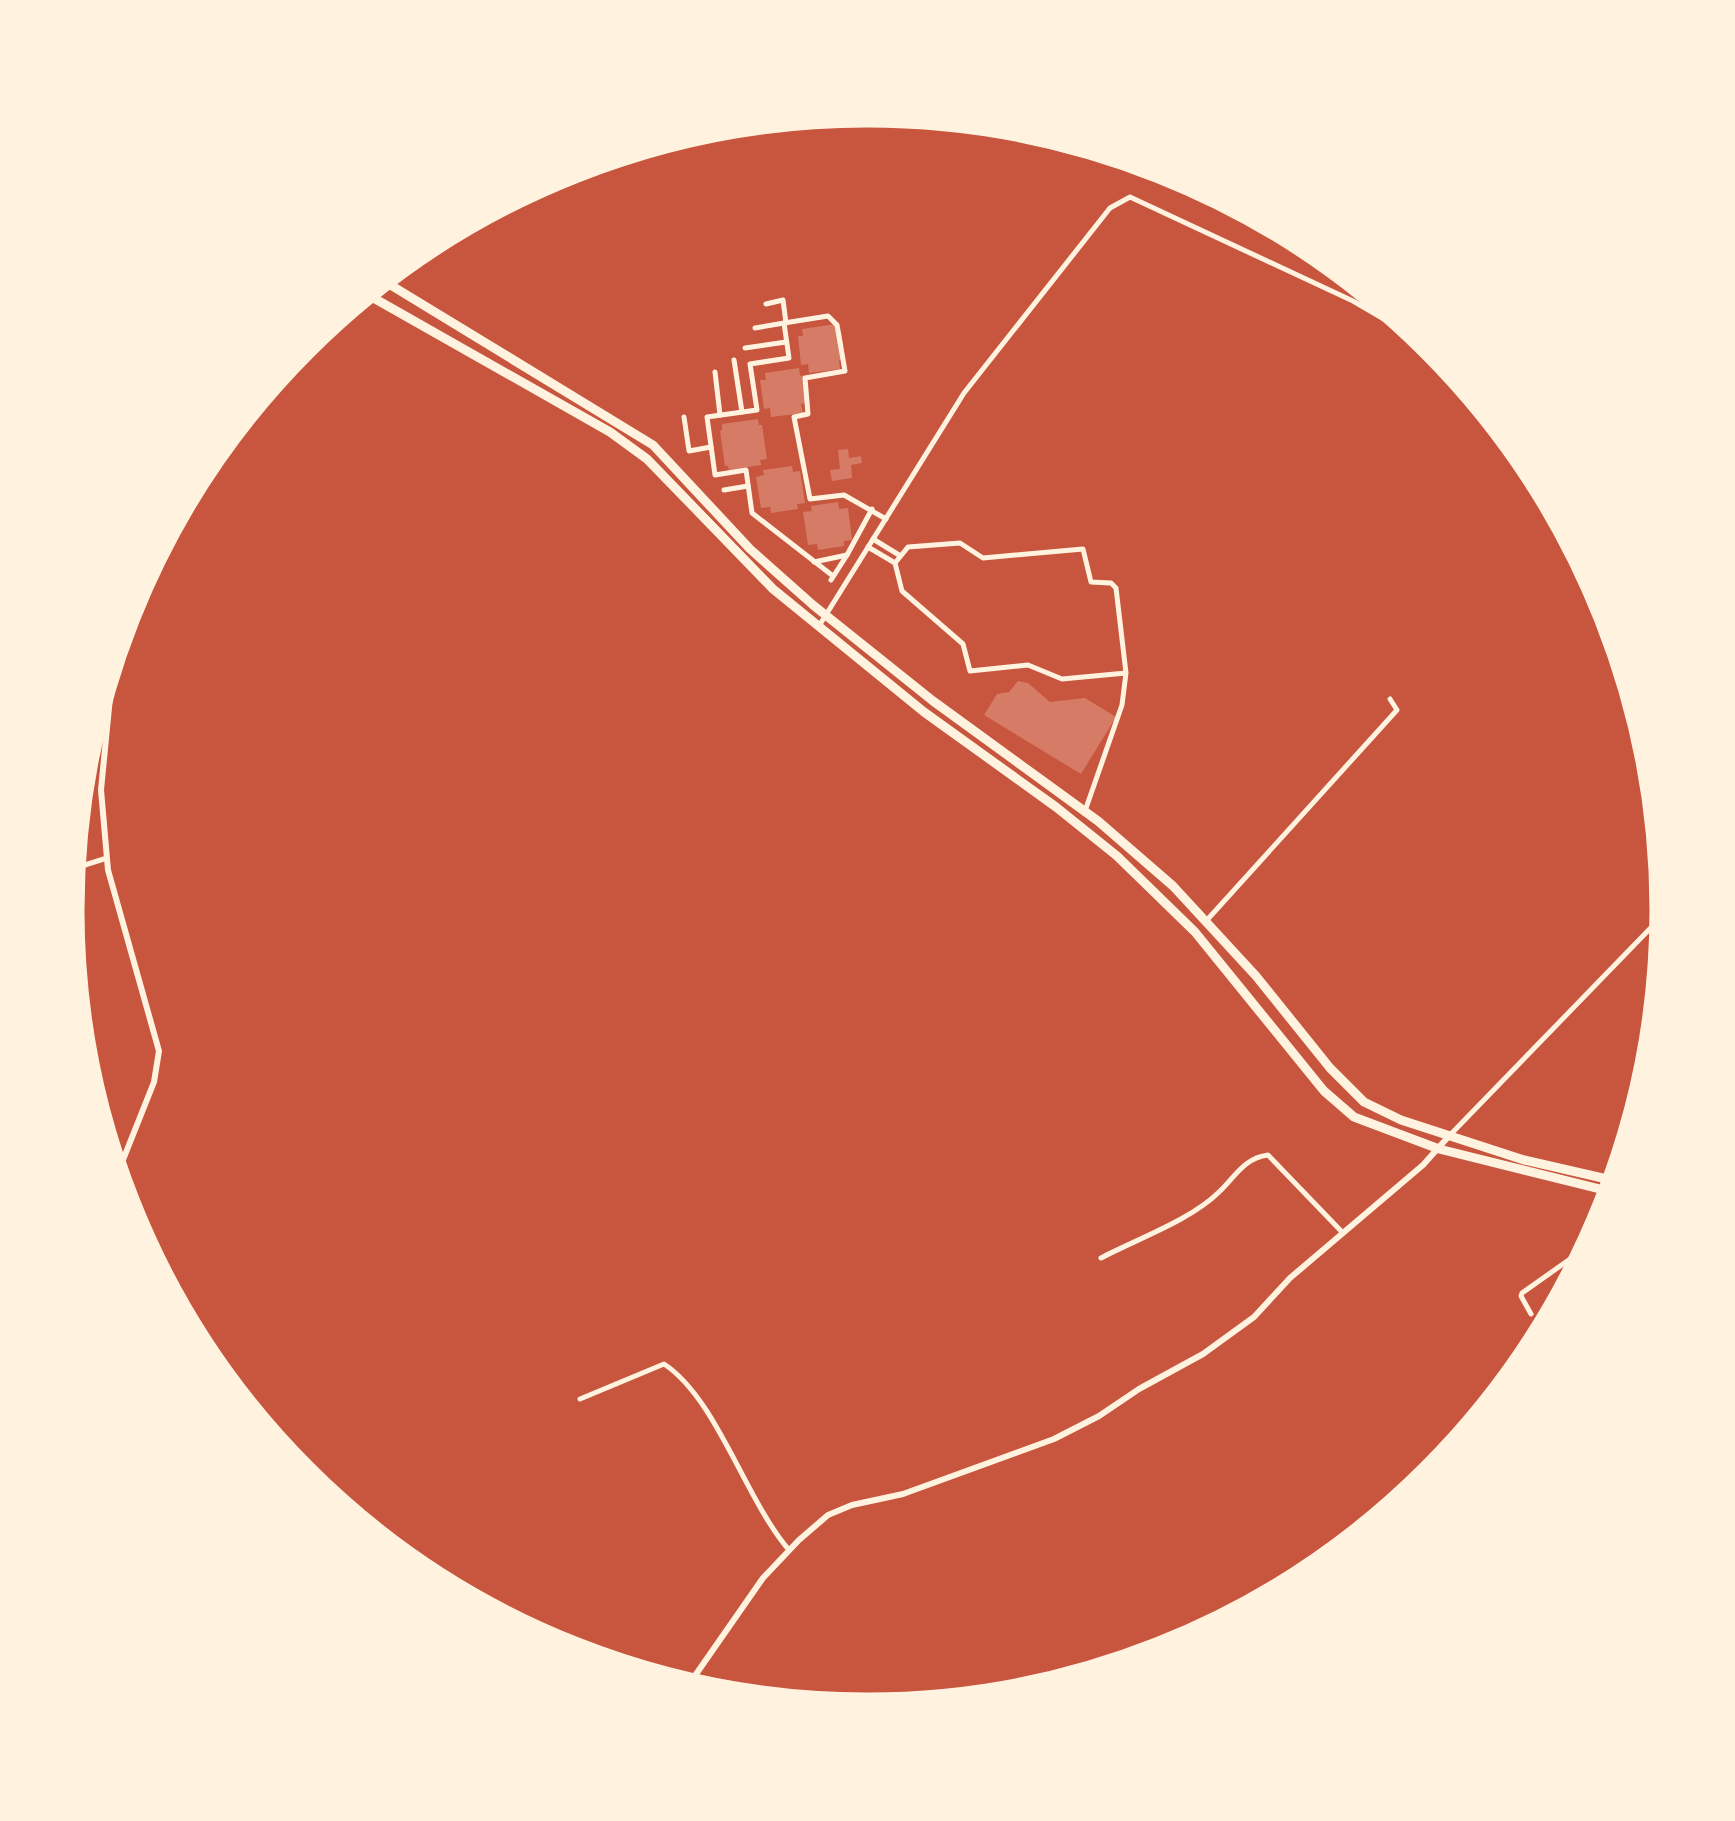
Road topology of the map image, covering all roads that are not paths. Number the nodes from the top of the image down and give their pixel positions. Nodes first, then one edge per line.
1 (392, 286) edge
2 (376, 299) edge
3 (766, 304) dead end
4 (1383, 319) edge
5 (785, 323) junction
6 (755, 328) dead end
7 (786, 342) junction
8 (745, 348) dead end
9 (734, 360) dead end
10 (715, 372) dead end
11 (742, 412) junction
12 (720, 415) junction
13 (684, 417) dead end
14 (712, 448) junction
15 (748, 486) junction
16 (724, 490) dead end
17 (872, 508) junction
18 (886, 519) junction
19 (873, 539) junction
20 (868, 547) junction
21 (847, 555) junction
22 (900, 555) junction
23 (814, 562) junction
24 (895, 563) junction
25 (826, 615) junction
26 (819, 626) junction
27 (1126, 673) junction
28 (1390, 699) dead end
29 (109, 707) edge
30 (1085, 810) junction
31 (107, 858) junction
32 (84, 865) edge
33 (1206, 920) junction
34 (1652, 927) edge
35 (1195, 932) junction
36 (1449, 1136) junction
37 (1439, 1149) junction
38 (123, 1158) edge
39 (1605, 1179) edge
40 (1601, 1189) edge
41 (1343, 1233) junction
42 (1101, 1258) dead end
43 (1570, 1262) edge
44 (1531, 1314) dead end
45 (580, 1400) dead end
46 (789, 1550) junction
47 (695, 1676) edge

1 - 25 main road
2 - 26 main road
3 - 5 street
4 - 18 street
5 - 6 street
5 - 7 street
5 - 17 street
7 - 8 street
7 - 11 street
9 - 11 street
10 - 12 street
11 - 12 street
12 - 14 street
13 - 14 street
14 - 15 street
15 - 16 street
15 - 23 street
17 - 18 street
17 - 21 street
18 - 19 street
19 - 20 street
19 - 22 street
20 - 24 street
20 - 25 street
21 - 23 street
21 - 23 street
22 - 24 street
22 - 27 street
24 - 27 street
25 - 26 street
25 - 30 main road
26 - 35 main road
27 - 30 street
28 - 33 street
29 - 31 street
30 - 33 main road
31 - 32 street
31 - 38 street
33 - 35 main road
33 - 36 main road
34 - 36 street
35 - 37 main road
36 - 37 street
36 - 39 main road
37 - 40 main road
37 - 41 street
41 - 42 street
41 - 46 street
43 - 44 street
45 - 46 street
46 - 47 street

